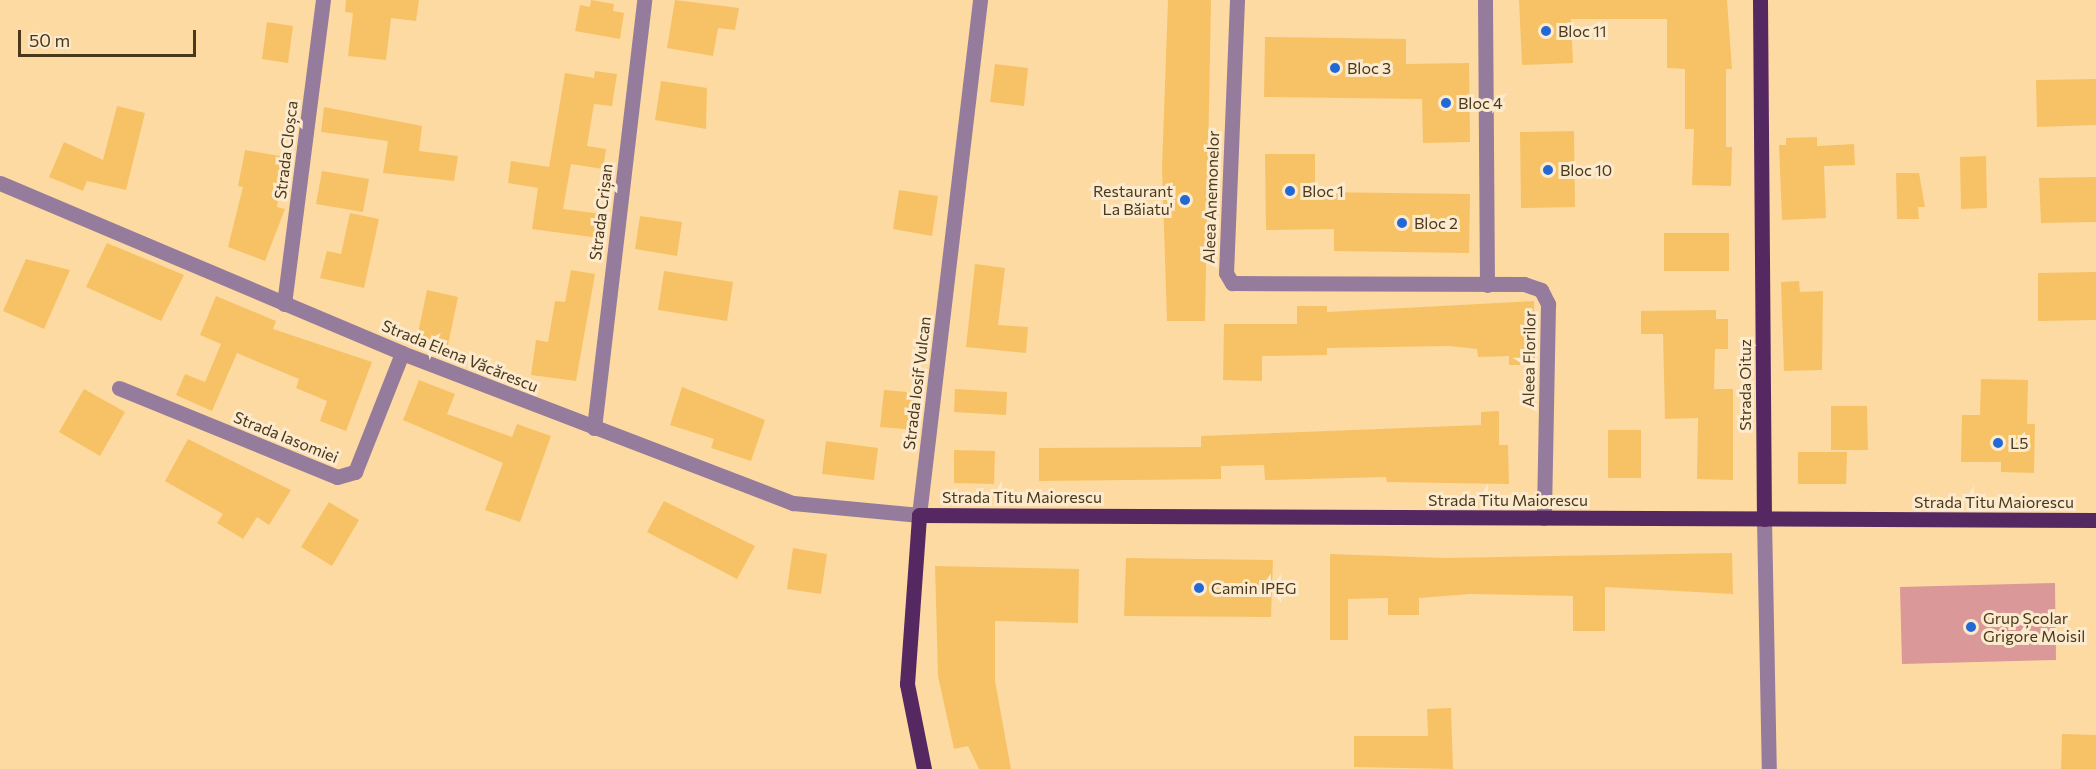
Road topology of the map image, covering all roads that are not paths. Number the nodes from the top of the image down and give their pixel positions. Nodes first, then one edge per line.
1 (323, 0) edge
2 (644, 0) edge
3 (980, 0) edge
4 (1237, 0) edge
5 (1485, 0) edge
6 (1760, 0) edge
7 (0, 183) edge
8 (1487, 285) junction
9 (284, 304) junction
10 (402, 353) junction
11 (119, 388) dead end
12 (594, 428) junction
13 (920, 515) junction
14 (1544, 518) junction
15 (1764, 519) junction
16 (2096, 520) edge
17 (924, 769) edge
18 (1769, 769) edge

1 - 9 street, Strada Cloșca
2 - 12 street, Strada Crișan
3 - 13 street, Strada Iosif Vulcan
4 - 8 street, Aleea Anemonelor
5 - 8 street
6 - 15 main road, Strada Oituz
7 - 9 street, Strada Elena Văcărescu
8 - 14 street, Aleea Florilor
9 - 10 street, Strada Elena Văcărescu
10 - 11 street, Strada Iasomiei
10 - 12 street, Strada Elena Văcărescu
12 - 13 street, Strada Elena Văcărescu
13 - 14 main road, Strada Titu Maiorescu
13 - 17 main road, Strada Iosif Vulcan
14 - 15 main road, Strada Titu Maiorescu
15 - 16 main road, Strada Titu Maiorescu
15 - 18 street, Strada Oituz

